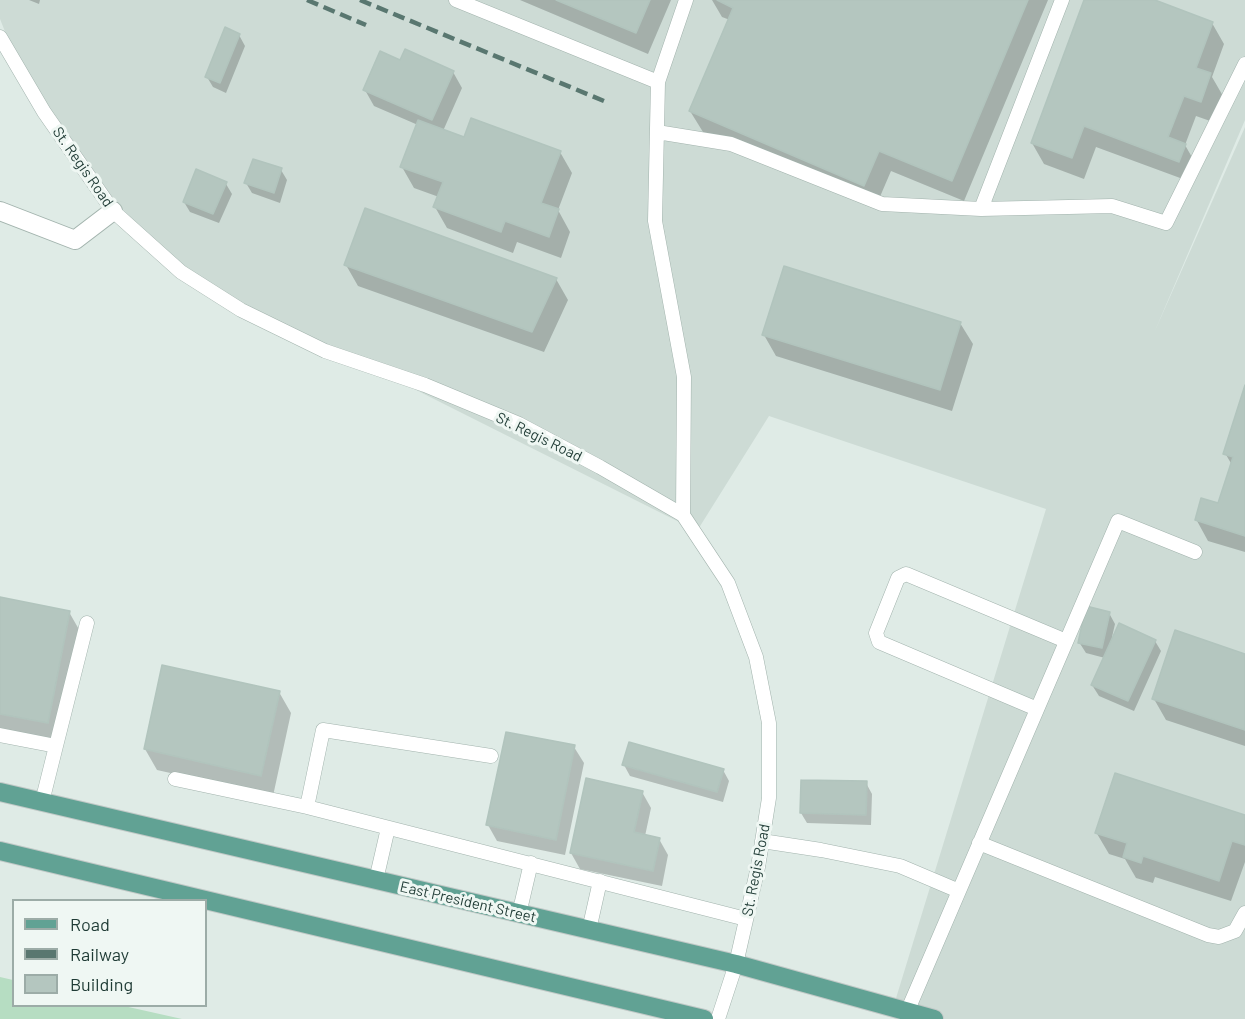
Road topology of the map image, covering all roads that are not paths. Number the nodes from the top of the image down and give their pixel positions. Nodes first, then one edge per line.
1 (456, 0) edge
2 (686, 0) edge
3 (1062, 0) edge
4 (0, 37) edge
5 (1245, 64) edge
6 (658, 82) junction
7 (657, 132) junction
8 (981, 209) junction
9 (0, 211) edge
10 (113, 211) junction
11 (683, 515) junction
12 (1195, 552) dead end
13 (87, 623) dead end
14 (1066, 641) junction
15 (1037, 709) junction
16 (0, 735) edge
17 (56, 746) junction
18 (491, 756) dead end
19 (175, 779) dead end
20 (0, 792) edge
21 (42, 802) junction
22 (307, 807) junction
23 (388, 828) junction
24 (762, 841) junction
25 (979, 843) junction
26 (0, 851) edge
27 (531, 863) junction
28 (376, 880) junction
29 (600, 881) junction
30 (959, 891) junction
31 (201, 899) edge
32 (207, 900) edge
33 (1245, 913) edge
34 (519, 914) junction
35 (746, 918) junction
36 (589, 930) junction
37 (736, 964) junction
38 (907, 1012) junction
39 (704, 1019) edge
40 (718, 1019) edge
41 (934, 1019) edge

1 - 6 lane
2 - 6 lane
3 - 8 lane
4 - 10 lane, St. Regis Road
5 - 8 lane
6 - 7 lane
7 - 8 lane
7 - 11 lane
9 - 10 street
10 - 11 lane, St. Regis Road
11 - 24 lane, St. Regis Road
12 - 14 lane
13 - 17 lane
14 - 15 lane
14 - 15 lane
15 - 25 lane
16 - 17 lane
17 - 21 lane
18 - 22 lane
19 - 22 lane
20 - 21 main road, East President Street
21 - 28 main road, East President Street
22 - 23 lane
23 - 27 lane
23 - 28 lane
24 - 30 lane
24 - 35 lane, St. Regis Road
25 - 30 lane
25 - 33 lane
26 - 31 main road
27 - 29 lane
27 - 34 lane
28 - 34 main road, East President Street
29 - 35 lane
29 - 36 lane
30 - 38 lane
32 - 39 main road
34 - 36 main road, East President Street
35 - 37 lane, St. Regis Road
36 - 37 main road, East President Street
37 - 38 main road, East President Street
37 - 40 lane, St. Regis Road
38 - 41 main road, East President Street

